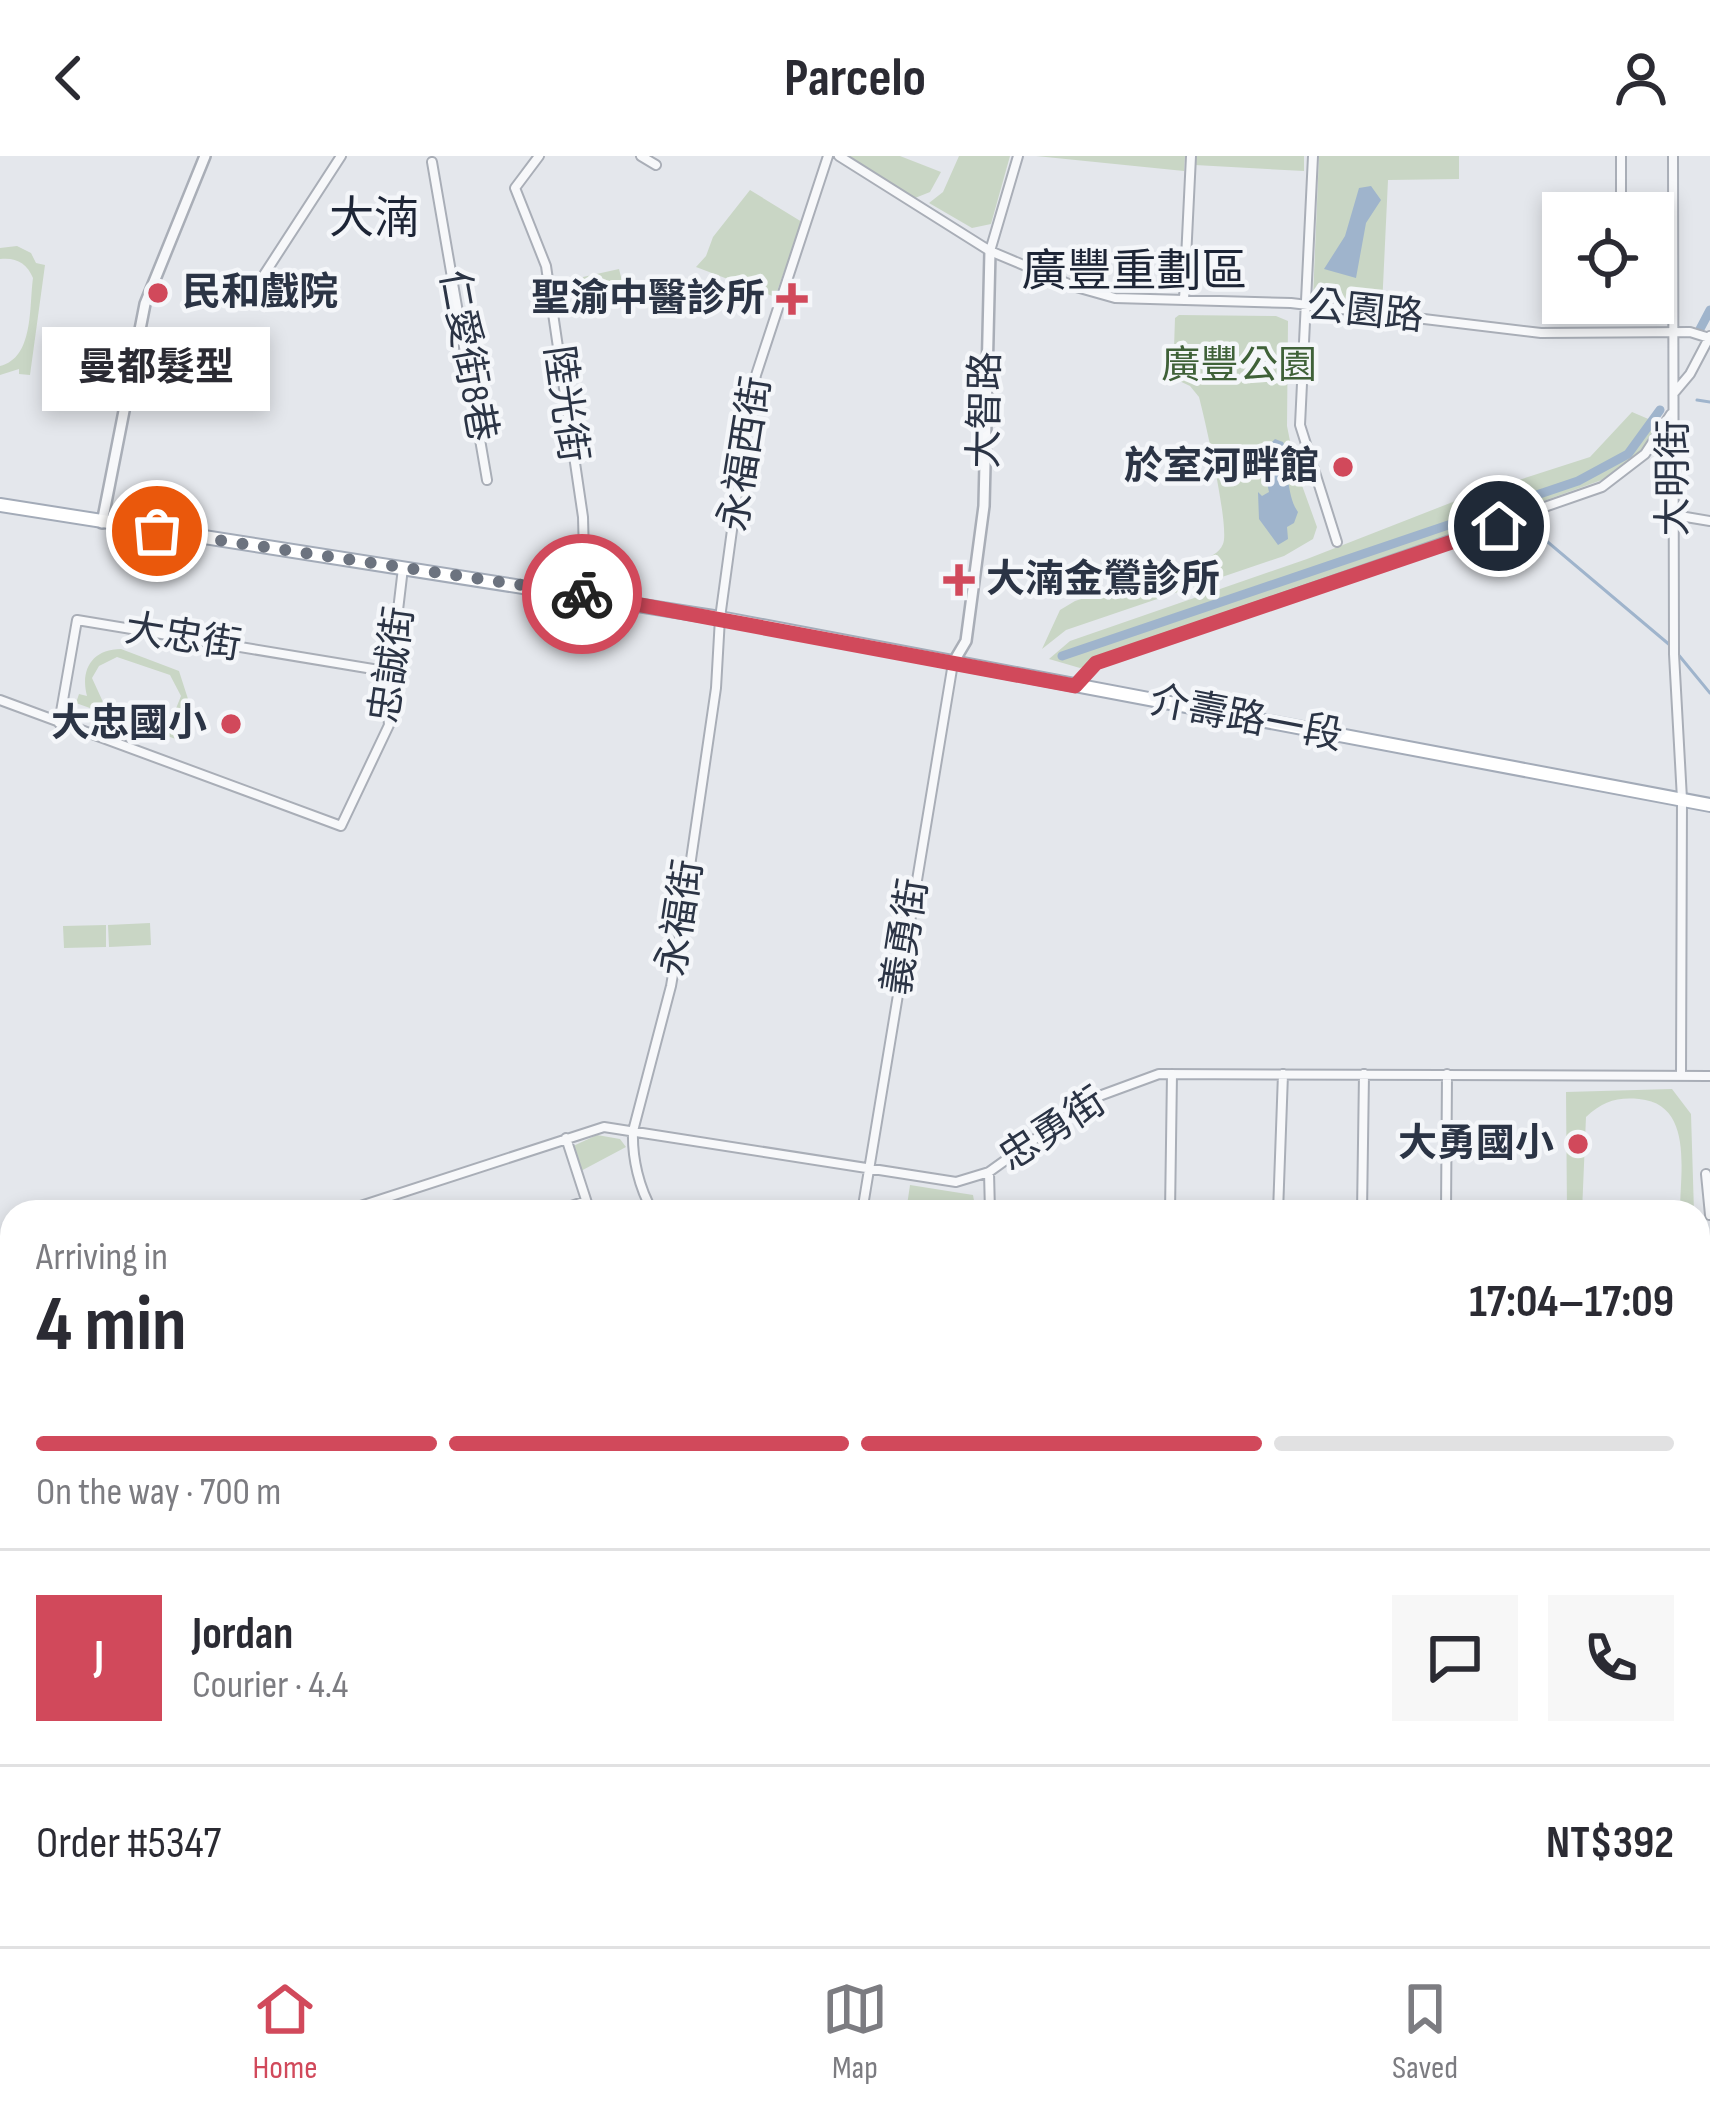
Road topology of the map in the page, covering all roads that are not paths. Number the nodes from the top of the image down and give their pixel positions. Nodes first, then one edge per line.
1 (205, 156) edge
2 (341, 156) edge
3 (539, 156) edge
4 (641, 156) edge
5 (828, 156) edge
6 (839, 156) edge
7 (1018, 156) edge
8 (1191, 156) edge
9 (1313, 156) edge
10 (1622, 156) edge
11 (1673, 156) edge
12 (432, 162) dead end
13 (656, 165) dead end
14 (1621, 192) edge
15 (990, 250) junction
16 (256, 287) dead end
17 (1184, 300) junction
18 (1306, 305) junction
19 (1672, 332) junction
20 (1709, 337) edge
21 (1673, 394) junction
22 (487, 480) dead end
23 (0, 505) edge
24 (1674, 515) junction
25 (1710, 520) edge
26 (102, 523) junction
27 (1337, 542) dead end
28 (403, 566) junction
29 (585, 594) junction
30 (720, 617) junction
31 (953, 662) junction
32 (392, 671) junction
33 (1075, 686) junction
34 (0, 700) edge
35 (59, 722) junction
36 (1682, 800) junction
37 (1710, 805) edge
38 (1172, 1074) junction
39 (1283, 1074) junction
40 (1364, 1074) junction
41 (1448, 1074) junction
42 (1681, 1076) junction
43 (1710, 1076) edge
44 (633, 1131) junction
45 (566, 1138) junction
46 (869, 1169) junction
47 (989, 1172) junction
48 (1706, 1174) dead end
49 (377, 1200) edge
50 (586, 1200) edge
51 (645, 1200) edge
52 (864, 1200) edge
53 (990, 1200) edge
54 (1170, 1200) edge
55 (1278, 1200) edge
56 (1362, 1200) edge
57 (1447, 1200) edge
58 (1709, 1200) edge

1 - 26 street
2 - 16 street
3 - 29 street, 陸光街
4 - 13 street
5 - 30 street, 永福西街
6 - 15 street, 公園路
7 - 15 street, 大智路
8 - 17 street
9 - 18 street
10 - 14 street
11 - 19 street, 大明街
12 - 22 street, 仁愛街8巷
15 - 17 street, 公園路
15 - 31 street, 大智路
17 - 18 street, 公園路
18 - 19 street, 公園路
18 - 27 street
19 - 20 street, 公園路
19 - 21 street, 大明街
20 - 21 street
21 - 24 street, 大明街
21 - 33 street
23 - 26 main road, 介壽路一段
24 - 25 street
24 - 36 street, 大明街
26 - 28 main road, 介壽路一段
28 - 29 main road, 介壽路一段
28 - 32 street, 忠誠街
29 - 30 main road, 介壽路一段
30 - 31 main road, 介壽路一段
30 - 44 street, 永福街
31 - 33 main road, 介壽路一段
31 - 46 street, 義勇街
32 - 35 street, 大忠街
32 - 35 street, 忠誠街
33 - 36 main road, 介壽路一段
34 - 35 street
36 - 37 main road, 介壽路一段
36 - 42 street, 大明街
38 - 39 street, 忠勇街
38 - 47 street, 忠勇街
38 - 54 street
39 - 40 street, 忠勇街
39 - 55 street
40 - 41 street, 忠勇街
40 - 56 street
41 - 42 street, 忠勇街
41 - 57 street
42 - 43 street, 忠勇街
44 - 45 street, 忠勇街
44 - 46 street, 忠勇街
44 - 51 street, 永福街
45 - 49 street, 忠勇街
45 - 50 street
46 - 47 street, 忠勇街
46 - 52 street, 義勇街
47 - 53 street
48 - 58 street

